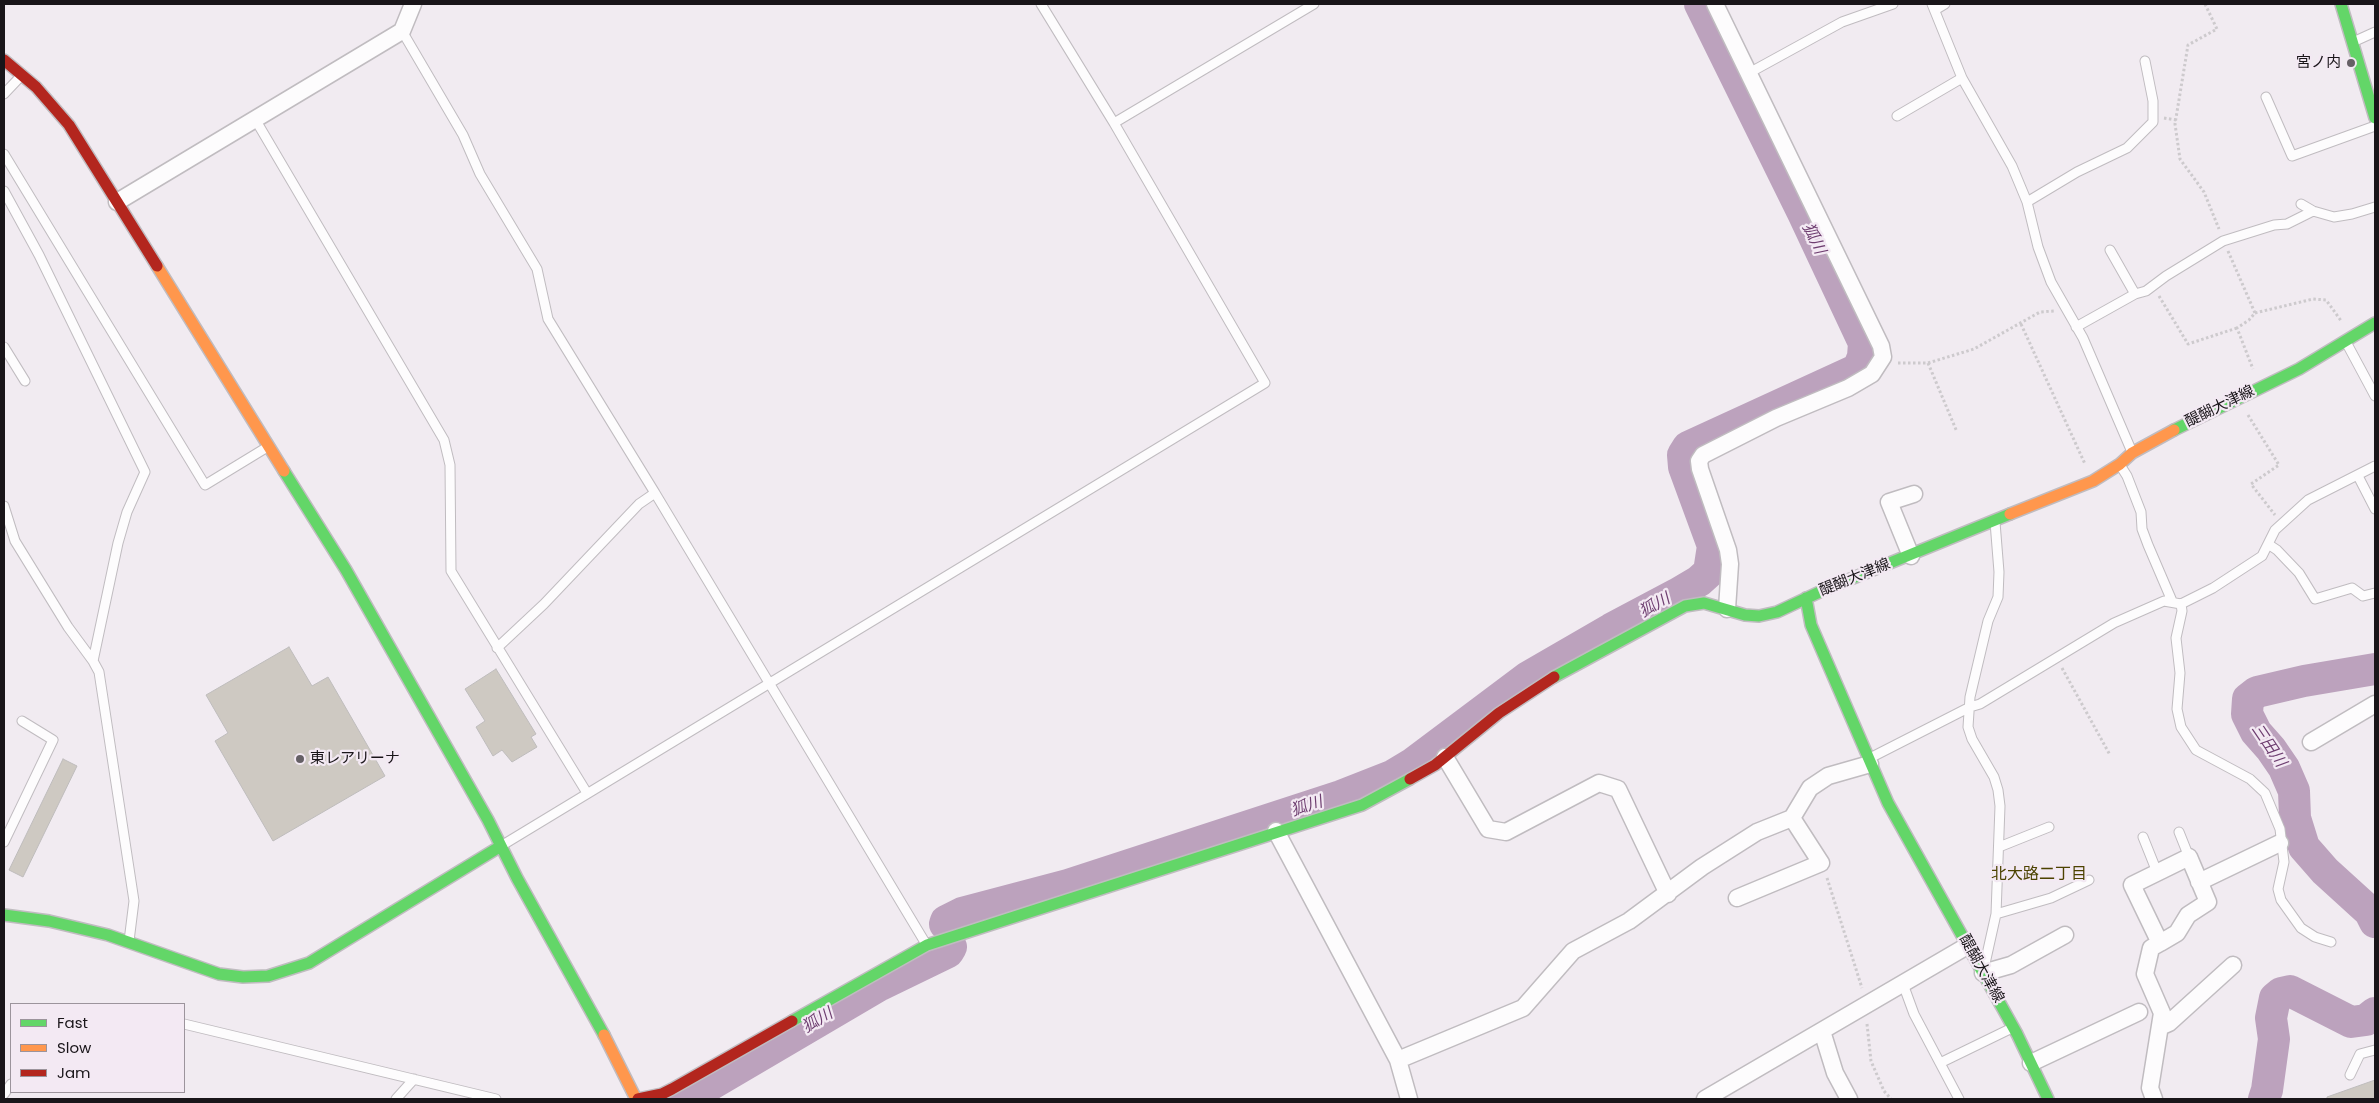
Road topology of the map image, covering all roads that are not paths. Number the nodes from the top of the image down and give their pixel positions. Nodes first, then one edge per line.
1 (413, 4) edge
2 (1041, 4) edge
3 (1314, 4) edge
4 (1715, 4) edge
5 (1893, 4) edge
6 (1945, 4) edge
7 (2341, 4) edge
8 (1934, 7) edge
9 (402, 31) junction
10 (2375, 32) edge
11 (2352, 42) junction
12 (4, 60) edge
13 (2146, 61) dead end
14 (1749, 73) junction
15 (22, 74) junction
16 (1962, 78) junction
17 (4, 94) edge
18 (2266, 97) dead end
19 (1896, 116) dead end
20 (2375, 118) edge
21 (255, 119) junction
22 (1114, 123) junction
23 (2375, 126) edge
24 (4, 154) edge
25 (4, 191) edge
26 (118, 202) junction
27 (2027, 202) junction
28 (2301, 204) dead end
29 (2375, 207) edge
30 (2313, 211) junction
31 (2110, 250) dead end
32 (2135, 294) junction
33 (2375, 323) edge
34 (2076, 327) junction
35 (2348, 340) junction
36 (4, 347) edge
37 (25, 381) dead end
38 (2375, 396) edge
39 (269, 445) junction
40 (2132, 453) junction
41 (2120, 464) junction
42 (2375, 466) edge
43 (2358, 476) junction
44 (655, 493) junction
45 (1914, 494) dead end
46 (4, 506) edge
47 (2375, 509) edge
48 (1995, 522) junction
49 (2268, 544) junction
50 (1910, 556) junction
51 (2375, 593) edge
52 (1806, 598) junction
53 (2177, 602) junction
54 (1726, 609) junction
55 (497, 648) junction
56 (93, 660) junction
57 (768, 684) junction
58 (2375, 704) edge
59 (1970, 707) junction
60 (22, 721) dead end
61 (2311, 742) dead end
62 (1445, 757) junction
63 (1869, 761) junction
64 (587, 793) junction
65 (1792, 818) junction
66 (2048, 826) dead end
67 (1276, 831) junction
68 (2178, 832) dead end
69 (2143, 837) dead end
70 (4, 842) edge
71 (2280, 843) junction
72 (501, 846) junction
73 (1999, 847) junction
74 (2188, 857) junction
75 (2157, 872) junction
76 (2089, 880) dead end
77 (2199, 882) junction
78 (1668, 894) junction
79 (1737, 898) dead end
80 (1996, 914) junction
81 (4, 915) edge
82 (2065, 934) dead end
83 (129, 942) junction
84 (2331, 942) dead end
85 (2160, 943) junction
86 (927, 945) junction
87 (1967, 946) junction
88 (2233, 965) dead end
89 (1983, 974) junction
90 (1903, 984) junction
91 (2139, 1012) dead end
92 (185, 1024) edge
93 (2013, 1027) junction
94 (2160, 1027) junction
95 (1822, 1031) junction
96 (2375, 1050) edge
97 (1398, 1060) junction
98 (1940, 1063) junction
99 (2031, 1063) junction
100 (2350, 1075) dead end
101 (414, 1079) junction
102 (396, 1099) edge
103 (496, 1099) edge
104 (637, 1099) edge
105 (1409, 1099) edge
106 (1704, 1099) edge
107 (1849, 1099) edge
108 (1959, 1099) edge
109 (2048, 1099) edge
110 (2154, 1099) edge

1 - 9 street
2 - 22 lane
3 - 22 lane
4 - 14 street
5 - 14 lane
6 - 8 lane
7 - 11 street
8 - 16 lane
9 - 21 street
9 - 44 lane
10 - 11 lane
11 - 20 street
12 - 15 street
13 - 27 lane
14 - 54 street
15 - 17 lane
15 - 26 street
16 - 19 lane
16 - 27 lane
18 - 23 lane
21 - 26 street
21 - 55 lane
22 - 57 lane
24 - 39 lane
25 - 56 lane
26 - 39 street
27 - 34 lane
28 - 30 lane
29 - 30 lane
30 - 32 lane
31 - 32 lane
32 - 34 lane
33 - 35 street, 醍醐大津線
34 - 40 lane
35 - 38 lane
35 - 40 street, 醍醐大津線
36 - 37 lane
39 - 72 street
40 - 41 street, 醍醐大津線
41 - 48 street, 醍醐大津線
41 - 53 lane
42 - 43 lane
43 - 47 lane
43 - 49 lane
44 - 55 lane
44 - 57 lane
45 - 50 street
46 - 56 lane
48 - 50 street, 醍醐大津線
48 - 59 lane
49 - 51 lane
49 - 53 lane
50 - 52 street, 醍醐大津線
52 - 54 street
52 - 63 street, 醍醐大津線
53 - 59 lane
53 - 71 lane
54 - 62 street
55 - 64 lane
56 - 83 lane
57 - 64 lane
57 - 86 lane
58 - 61 street
59 - 63 lane
59 - 73 lane
60 - 70 lane
62 - 67 street
62 - 78 street
63 - 65 street
63 - 87 street, 醍醐大津線
64 - 72 lane
65 - 78 street
65 - 79 street
66 - 73 lane
67 - 86 street
67 - 97 street
68 - 74 lane
69 - 75 lane
71 - 77 street
71 - 84 lane
72 - 83 street
72 - 104 street
73 - 80 lane
74 - 75 street
74 - 77 street
75 - 85 street
76 - 80 lane
77 - 85 street
78 - 97 street
80 - 89 lane
81 - 83 street
82 - 89 street
85 - 94 street
86 - 104 street
87 - 89 street, 醍醐大津線
87 - 90 street
88 - 94 street
89 - 93 street, 醍醐大津線
90 - 95 street
90 - 98 lane
91 - 99 street
92 - 101 lane
93 - 98 lane
93 - 99 street, 醍醐大津線
94 - 110 street
95 - 106 street
95 - 107 street
96 - 100 lane
97 - 105 street
98 - 108 lane
99 - 109 street, 醍醐大津線
101 - 102 lane
101 - 103 lane

